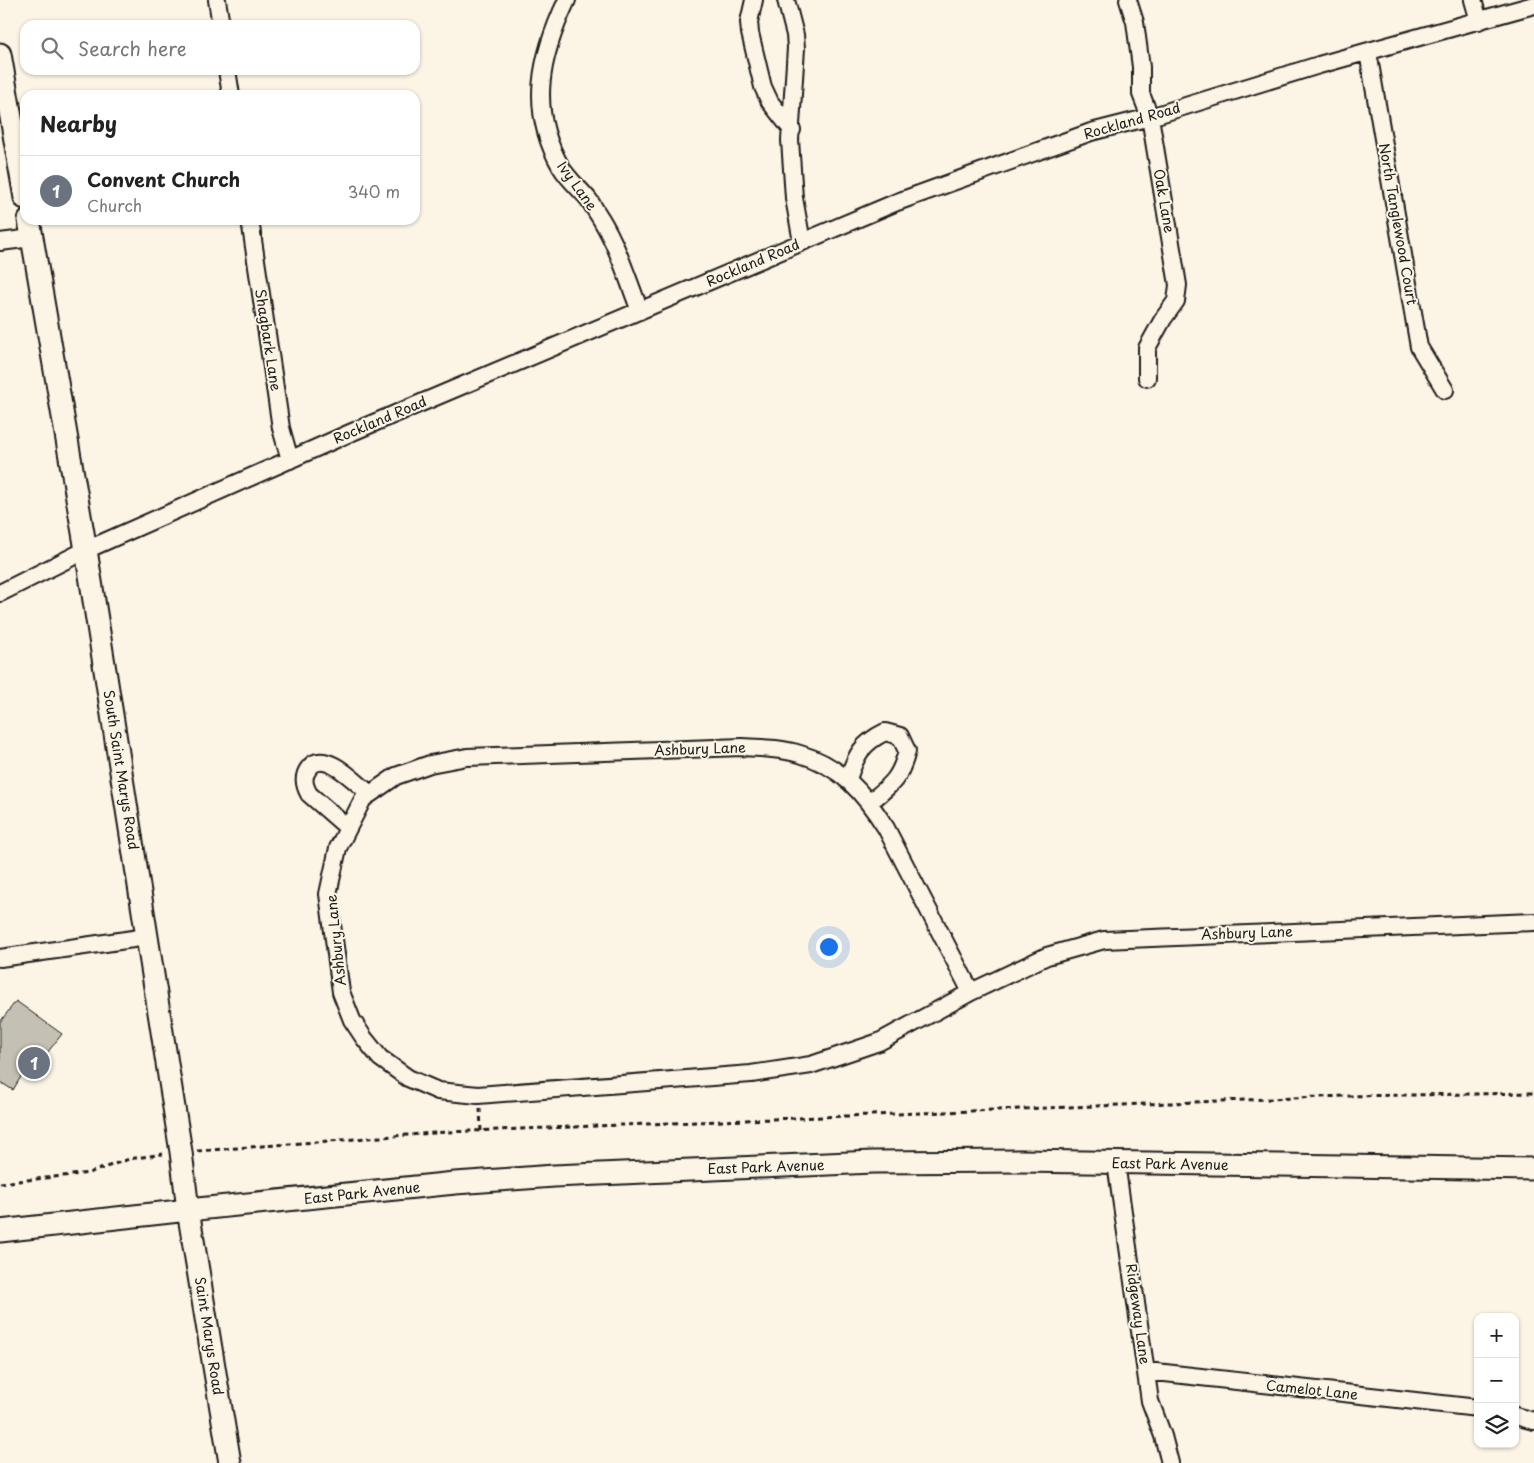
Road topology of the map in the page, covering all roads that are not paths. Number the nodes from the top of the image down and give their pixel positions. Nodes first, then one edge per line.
1 (217, 0) edge
2 (567, 0) edge
3 (754, 0) edge
4 (786, 0) edge
5 (1128, 0) edge
6 (1473, 0) edge
7 (1534, 5) edge
8 (220, 20) edge
9 (1479, 21) junction
10 (1368, 52) junction
11 (0, 54) edge
12 (229, 75) edge
13 (230, 90) edge
14 (1150, 117) junction
15 (792, 130) junction
16 (20, 169) edge
17 (251, 225) edge
18 (30, 229) edge
19 (0, 242) edge
20 (802, 242) junction
21 (640, 310) junction
22 (1146, 378) dead end
23 (1445, 390) dead end
24 (290, 460) junction
25 (86, 550) junction
26 (0, 593) edge
27 (848, 779) junction
28 (370, 794) junction
29 (870, 802) junction
30 (348, 828) junction
31 (1534, 922) edge
32 (147, 936) junction
33 (0, 958) edge
34 (971, 992) junction
35 (1116, 1163) junction
36 (1534, 1169) edge
37 (188, 1210) junction
38 (0, 1231) edge
39 (1147, 1371) junction
40 (1474, 1408) edge
41 (1519, 1417) edge
42 (1534, 1420) edge
43 (230, 1463) edge
44 (1170, 1463) edge

1 - 8 street
2 - 21 street, Ivy Lane
3 - 15 street
4 - 15 street
5 - 14 street, Oak Lane
6 - 9 street
7 - 9 street, Rockland Road
9 - 10 street, Rockland Road
10 - 14 street, Rockland Road
10 - 23 street, North Tanglewood Court
11 - 16 main road
12 - 13 street
14 - 20 street, Rockland Road
14 - 22 street, Oak Lane
15 - 20 street
17 - 24 street, Shagbark Lane
18 - 19 street
18 - 25 main road, South Saint Marys Road
20 - 21 street, Rockland Road
21 - 24 street, Rockland Road
24 - 25 street, Rockland Road
25 - 26 street, Rockland Road
25 - 32 main road, South Saint Marys Road
27 - 28 street, Ashbury Lane
27 - 29 street, Ashbury Lane
27 - 29 street
28 - 30 street, Ashbury Lane
28 - 30 street
29 - 34 street, Ashbury Lane
30 - 34 street, Ashbury Lane
31 - 34 street, Ashbury Lane
32 - 33 street
32 - 37 main road, South Saint Marys Road
35 - 36 main road, East Park Avenue
35 - 37 main road, East Park Avenue
35 - 39 street, Ridgeway Lane
37 - 38 main road, East Park Avenue
37 - 43 main road, Saint Marys Road
39 - 40 street, Camelot Lane
39 - 44 street, Ridgeway Lane
41 - 42 street

